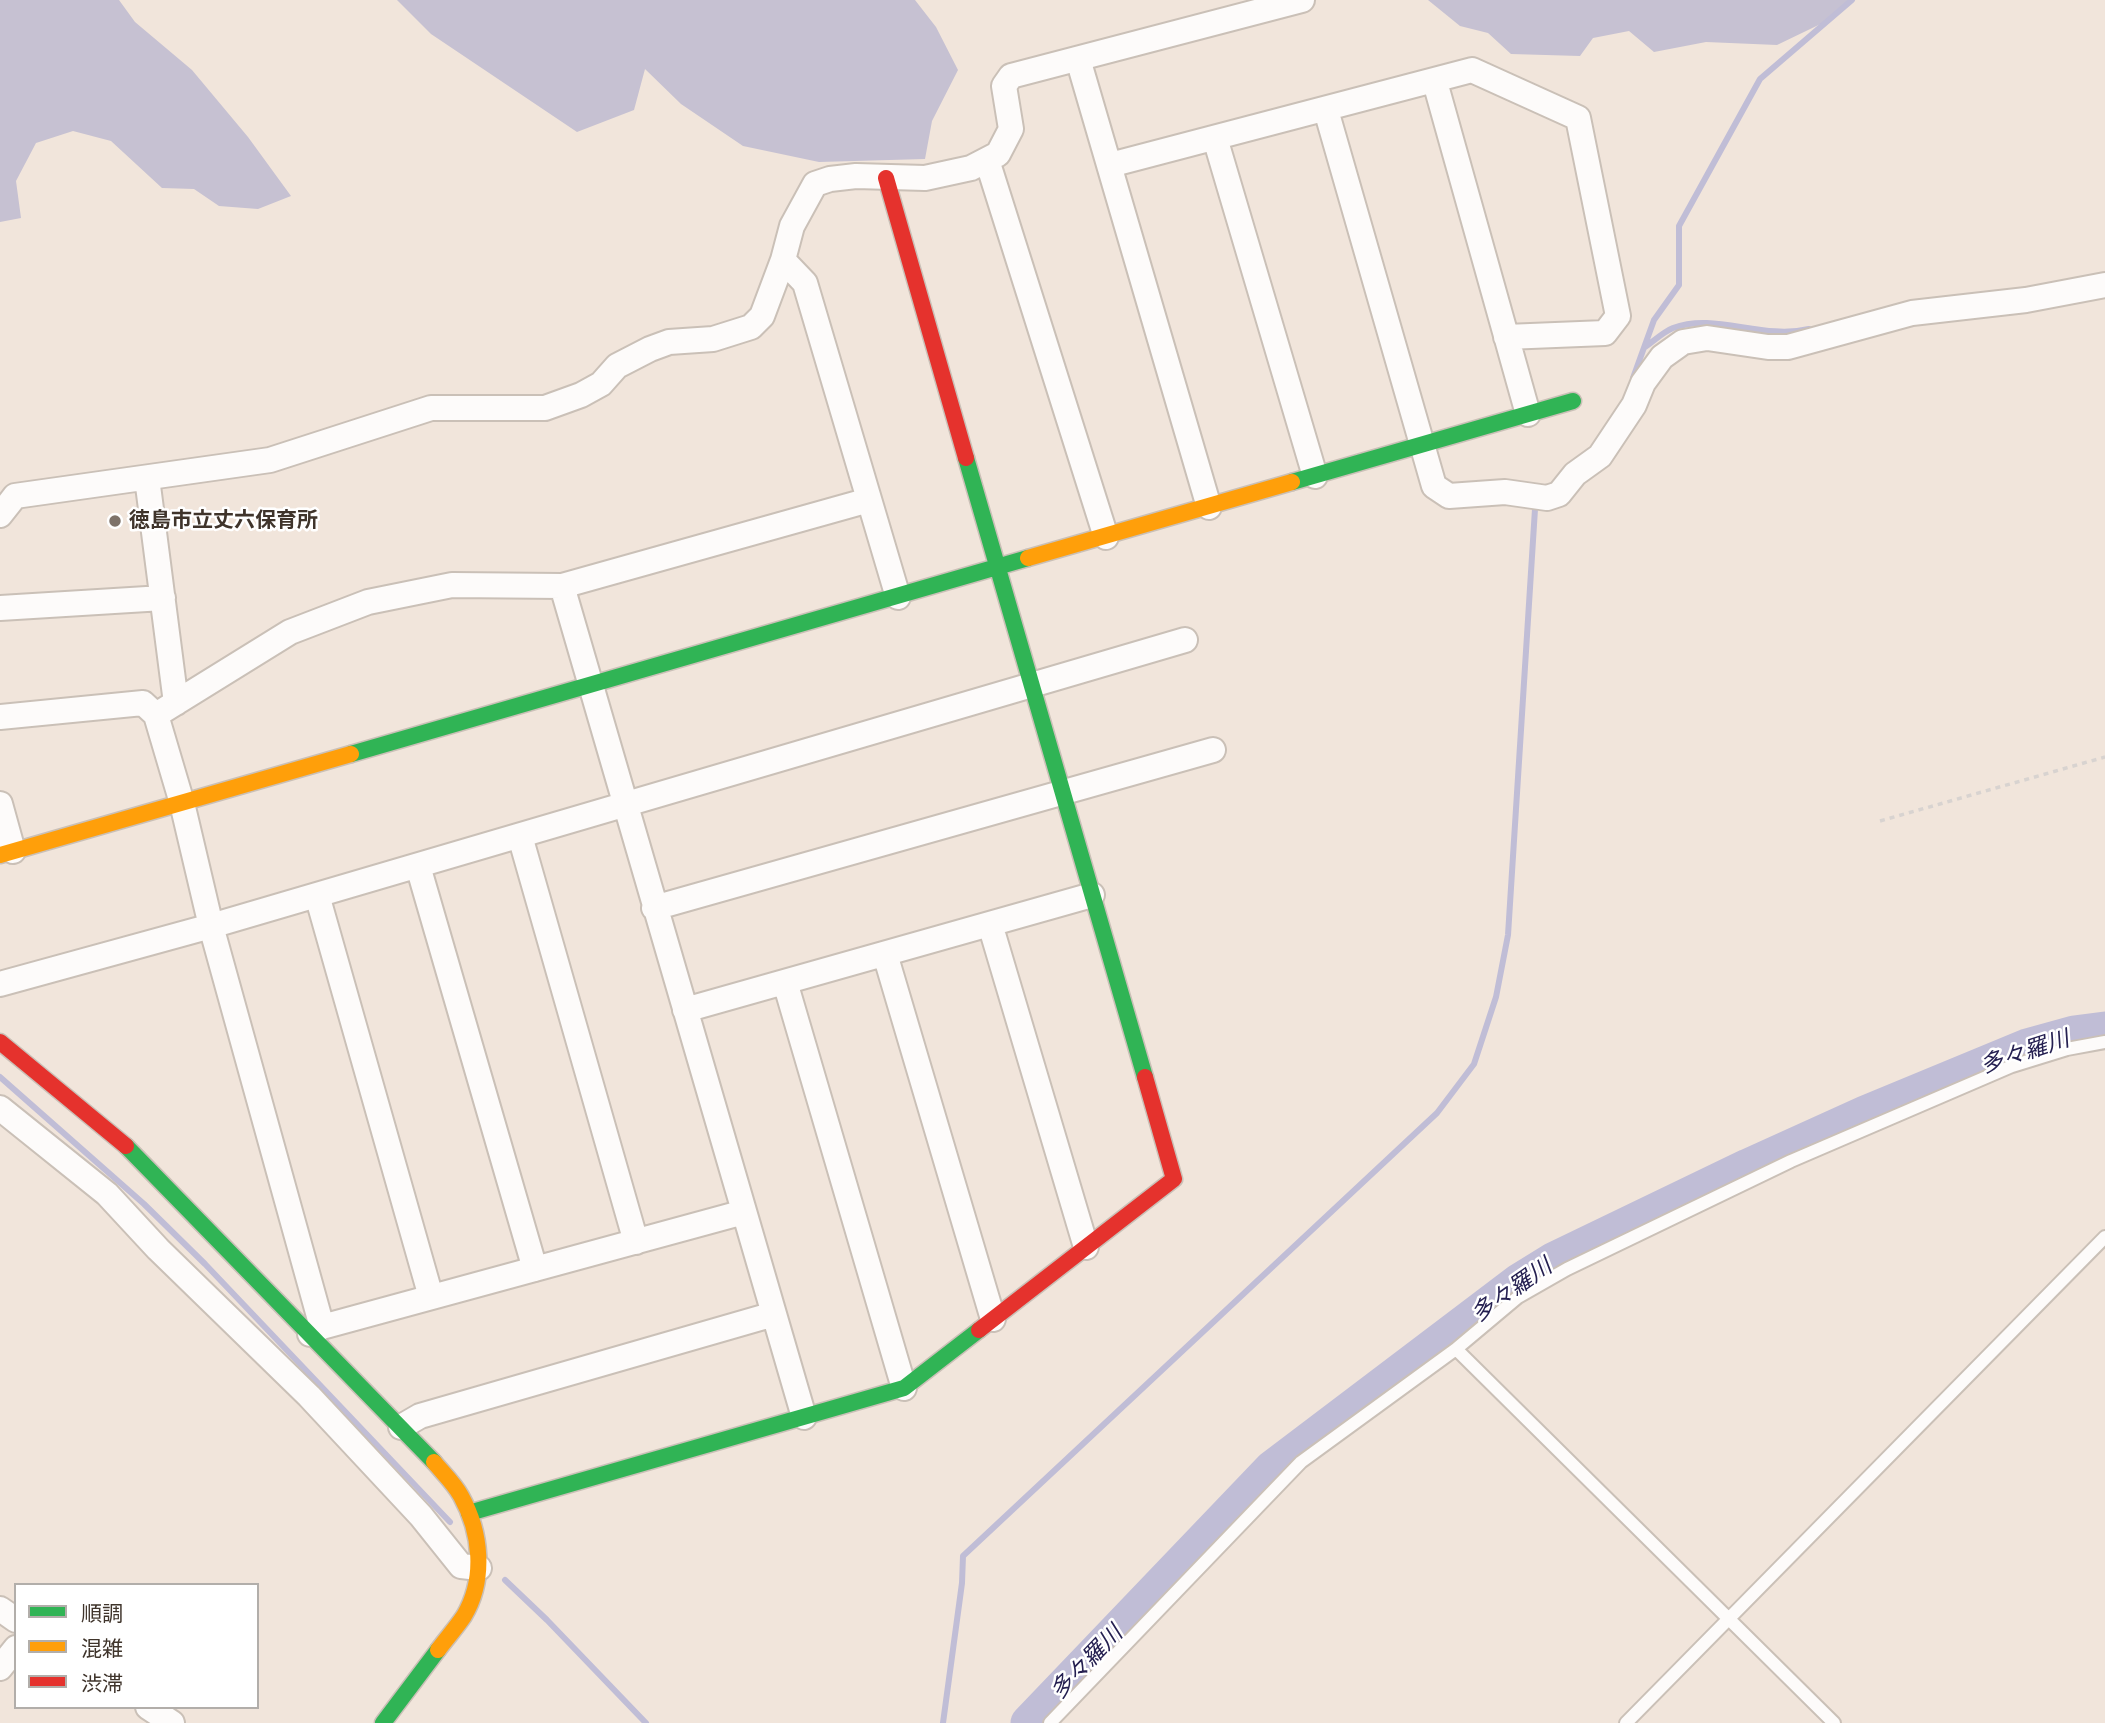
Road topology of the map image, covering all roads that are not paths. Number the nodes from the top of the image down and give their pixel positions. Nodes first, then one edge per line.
1 (1302, 0) edge
2 (1078, 59) junction
3 (1435, 82) junction
4 (1326, 110) junction
5 (1215, 138) junction
6 (987, 160) junction
7 (1110, 165) junction
8 (886, 178) junction
9 (783, 260) junction
10 (2105, 285) edge
11 (1506, 337) junction
12 (1573, 401) dead end
13 (1528, 414) junction
14 (1423, 445) junction
15 (1315, 476) junction
16 (147, 478) junction
17 (5, 499) edge
18 (869, 500) junction
19 (1209, 507) junction
20 (1106, 537) junction
21 (998, 568) junction
22 (562, 586) junction
23 (898, 597) junction
24 (163, 598) junction
25 (0, 608) edge
26 (1185, 640) dead end
27 (591, 685) junction
28 (1032, 687) junction
29 (166, 709) junction
30 (0, 717) edge
31 (1213, 750) dead end
32 (1063, 793) junction
33 (182, 803) junction
34 (0, 804) edge
35 (625, 806) junction
36 (520, 836) junction
37 (7, 853) edge
38 (418, 866) junction
39 (317, 895) junction
40 (1092, 895) junction
41 (654, 908) junction
42 (990, 924) junction
43 (211, 926) junction
44 (885, 954) junction
45 (785, 982) junction
46 (0, 984) edge
47 (685, 1010) junction
48 (0, 1042) edge
49 (2105, 1042) edge
50 (1, 1111) edge
51 (744, 1212) junction
52 (2105, 1237) edge
53 (636, 1242) junction
54 (1086, 1247) junction
55 (535, 1269) junction
56 (431, 1297) junction
57 (774, 1314) junction
58 (993, 1319) junction
59 (316, 1330) junction
60 (1455, 1349) junction
61 (904, 1388) junction
62 (804, 1417) junction
63 (401, 1427) junction
64 (469, 1513) junction
65 (479, 1568) junction
66 (1727, 1619) junction
67 (14, 1650) edge
68 (0, 1668) edge
69 (151, 1709) edge
70 (172, 1723) edge
71 (383, 1723) edge
72 (1050, 1723) edge
73 (1626, 1723) edge
74 (1834, 1723) edge

1 - 2 street
2 - 6 street
2 - 7 street
3 - 4 street
3 - 11 street
3 - 11 street
4 - 5 street
4 - 14 street
5 - 7 street
5 - 15 street
6 - 8 street
6 - 20 street
7 - 19 street
8 - 9 street
8 - 21 street
9 - 16 street
9 - 18 street
10 - 14 street
11 - 13 street
12 - 13 street
13 - 14 street
14 - 15 street
15 - 19 street
16 - 17 street
16 - 24 street
18 - 22 street
18 - 23 street
19 - 20 street
20 - 21 street
21 - 23 street
21 - 28 street
22 - 27 street
22 - 29 street
23 - 27 street
24 - 25 street
24 - 29 street
26 - 28 street
27 - 33 street
27 - 35 street
28 - 32 street
28 - 35 street
29 - 30 street
29 - 33 street
31 - 32 street
32 - 40 street
32 - 41 street
33 - 37 street
33 - 43 street
34 - 37 street
35 - 36 street
35 - 41 street
36 - 38 street
36 - 53 street
38 - 39 street
38 - 55 street
39 - 43 street
39 - 56 street
40 - 42 street
40 - 54 street
41 - 47 street
42 - 44 street
42 - 54 street
43 - 46 street
43 - 59 street
44 - 45 street
44 - 58 street
45 - 47 street
45 - 61 street
47 - 51 street
48 - 59 street
49 - 60 lane
50 - 65 street
51 - 53 street
51 - 57 street
52 - 66 lane
53 - 55 street
54 - 58 street
55 - 56 street
56 - 59 street
57 - 62 street
57 - 63 street
58 - 61 street
59 - 63 street
60 - 66 lane
60 - 72 lane
61 - 62 street
62 - 64 street
63 - 64 street
64 - 65 street
65 - 71 street
66 - 73 lane
66 - 74 lane
67 - 68 street
69 - 70 street

